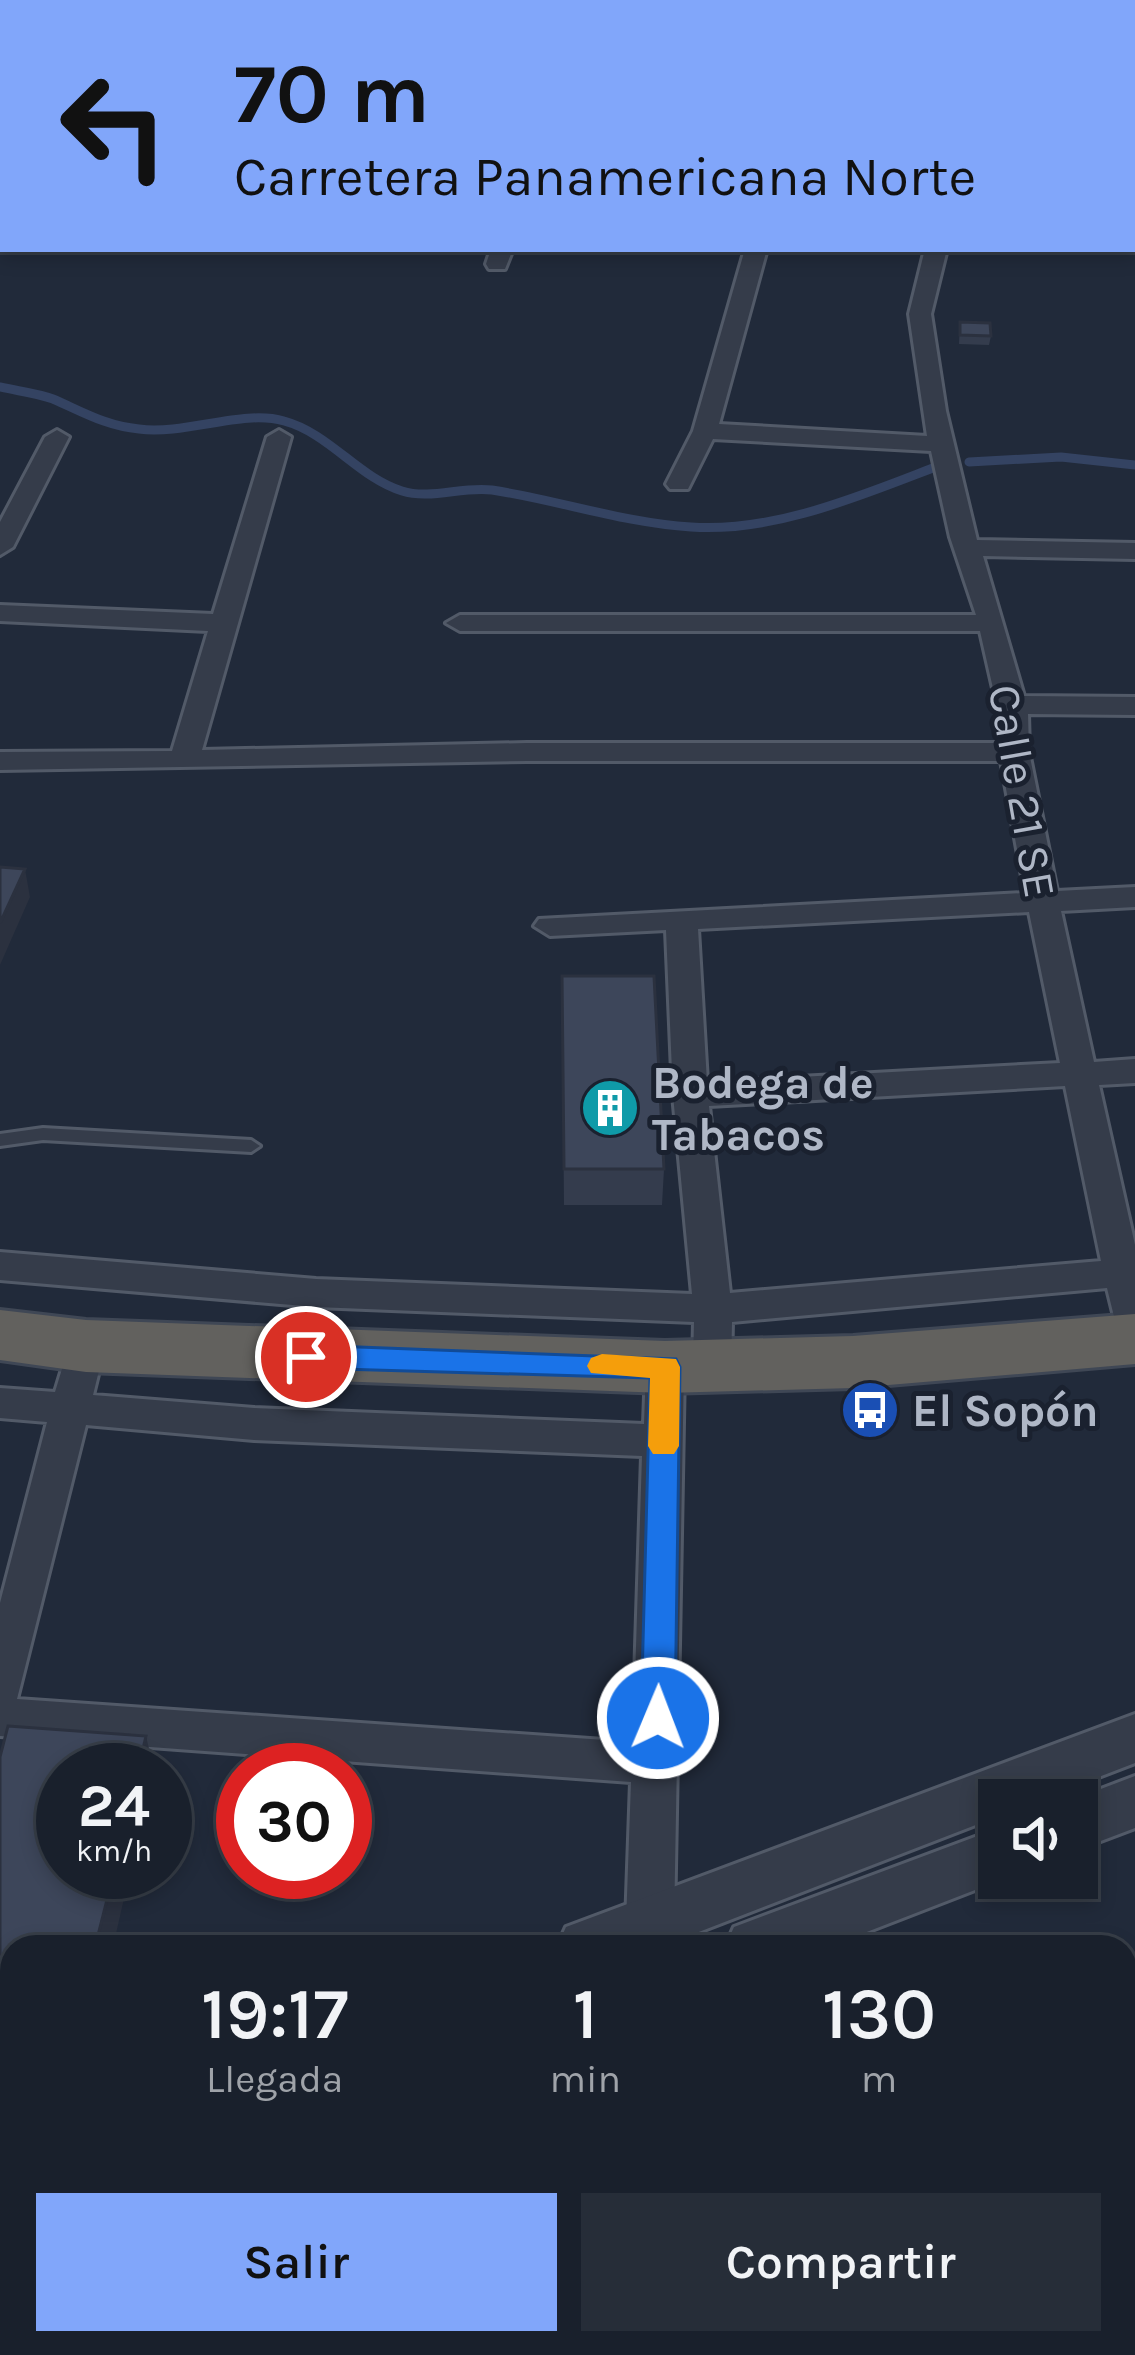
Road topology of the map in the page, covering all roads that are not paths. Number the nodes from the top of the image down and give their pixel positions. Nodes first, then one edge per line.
1 (755, 252) edge
2 (935, 252) edge
3 (705, 431) junction
4 (279, 436) dead end
5 (57, 437) dead end
6 (942, 444) junction
7 (679, 484) dead end
8 (0, 547) edge
9 (967, 548) junction
10 (1135, 551) edge
11 (0, 613) edge
12 (223, 623) junction
13 (460, 623) dead end
14 (992, 623) junction
15 (1012, 705) junction
16 (1135, 706) edge
17 (1014, 752) junction
18 (185, 756) junction
19 (0, 761) edge
20 (1135, 897) edge
21 (1041, 901) junction
22 (681, 918) junction
23 (550, 926) dead end
24 (1135, 1071) edge
25 (1083, 1073) junction
26 (690, 1095) junction
27 (0, 1140) edge
28 (251, 1146) dead end
29 (0, 1265) edge
30 (1129, 1273) edge
31 (0, 1335) edge
32 (1135, 1337) edge
33 (697, 1347) junction
34 (79, 1378) junction
35 (0, 1403) edge
36 (664, 1442) junction
37 (0, 1688) edge
38 (0, 1718) edge
39 (1135, 1738) edge
40 (657, 1764) junction
41 (1135, 1802) edge
42 (1098, 1816) edge
43 (978, 1862) edge
44 (650, 1924) junction
45 (620, 1935) edge
46 (786, 1935) edge

1 - 3 street
2 - 6 street, Calle 21 SE
3 - 6 street
3 - 7 street
4 - 12 street
5 - 8 street
6 - 9 street, Calle 21 SE
9 - 10 street
9 - 14 street, Calle 21 SE
11 - 12 street
12 - 18 street
13 - 14 street
14 - 15 street, Calle 21 SE
15 - 16 street
15 - 17 street, Calle 21 SE
17 - 18 street
17 - 21 street, Calle 21 SE
18 - 19 street
20 - 21 street
21 - 22 street
21 - 25 street, Calle 21 SE
22 - 23 street
22 - 26 street
24 - 25 street
25 - 26 street
25 - 30 street, Calle 21 SE
26 - 33 street
27 - 28 lane
29 - 33 street
30 - 32 street, Calle 21 SE
30 - 33 street
31 - 34 highway
32 - 33 highway
33 - 34 highway
33 - 36 street
34 - 35 street
34 - 36 street
34 - 37 street
36 - 40 street
38 - 40 street
39 - 44 street
40 - 44 street
41 - 42 street
43 - 46 street
44 - 45 street

